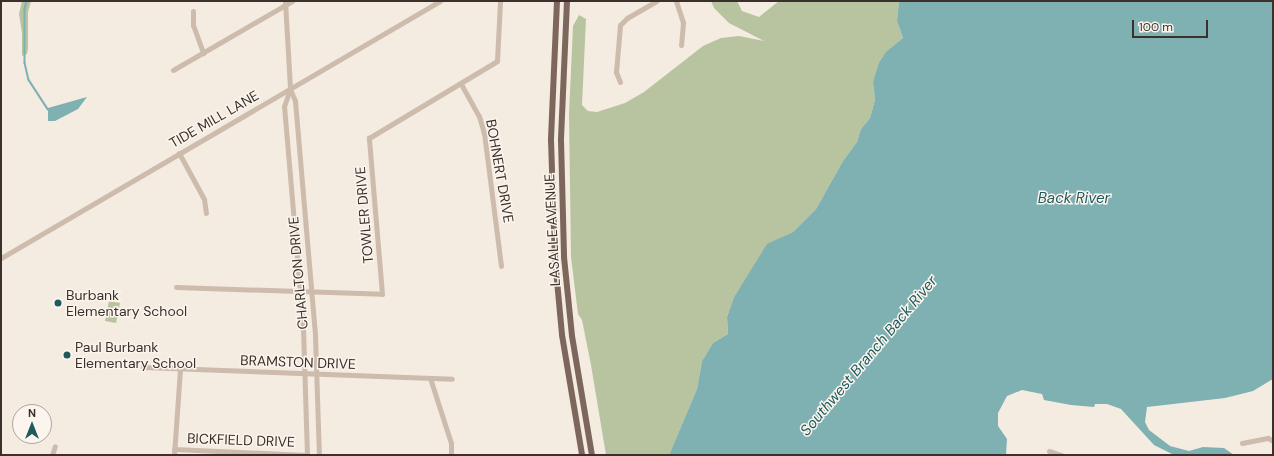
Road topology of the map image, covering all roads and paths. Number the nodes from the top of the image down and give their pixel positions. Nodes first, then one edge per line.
1 (292, 1) edge
2 (440, 1) edge
3 (500, 1) edge
4 (557, 1) edge
5 (567, 1) edge
6 (656, 1) edge
7 (676, 1) edge
8 (285, 3) edge
9 (193, 11) dead end
10 (681, 45) dead end
11 (203, 53) junction
12 (173, 70) dead end
13 (620, 82) dead end
14 (461, 84) junction
15 (290, 89) junction
16 (179, 153) junction
17 (206, 213) dead end
18 (1, 258) edge
19 (502, 266) dead end
20 (176, 288) dead end
21 (300, 292) junction
22 (311, 292) junction
23 (143, 368) dead end
24 (180, 370) junction
25 (305, 374) junction
26 (317, 374) junction
27 (430, 378) junction
28 (452, 379) dead end
29 (1273, 441) edge
30 (1242, 443) dead end
31 (55, 446) dead end
32 (1049, 451) dead end
33 (174, 452) edge
34 (253, 453) edge
35 (52, 455) edge
36 (307, 455) edge
37 (319, 455) edge
38 (451, 455) edge
39 (582, 455) edge
40 (592, 455) edge
41 (1061, 455) edge

1 - 8 street
2 - 15 street, TIDE MILL LANE
3 - 14 street, TOWLER DRIVE
4 - 39 main road, LASALLE AVENUE
5 - 40 main road, LASALLE AVENUE
6 - 13 street
7 - 10 street
8 - 11 street
8 - 15 street, CHARLTON DRIVE
9 - 11 street
11 - 12 street
14 - 19 street, BOHNERT DRIVE
14 - 22 street, TOWLER DRIVE
15 - 16 street, TIDE MILL LANE
15 - 21 street, CHARLTON DRIVE
15 - 22 street, CHARLTON DRIVE
16 - 17 street
16 - 18 street, TIDE MILL LANE
20 - 21 street, TOWLER DRIVE
21 - 22 street, TOWLER DRIVE
21 - 25 street, CHARLTON DRIVE
22 - 26 street, CHARLTON DRIVE
23 - 24 street, BRAMSTON DRIVE
24 - 25 street, BRAMSTON DRIVE
24 - 33 street
25 - 26 street, BRAMSTON DRIVE
25 - 36 street, CHARLTON DRIVE
26 - 27 street, BRAMSTON DRIVE
26 - 37 street, CHARLTON DRIVE
27 - 28 street, BRAMSTON DRIVE
27 - 38 street
29 - 30 street
31 - 35 street
32 - 41 street
33 - 34 street, BICKFIELD DRIVE
34 - 36 street, BICKFIELD DRIVE

